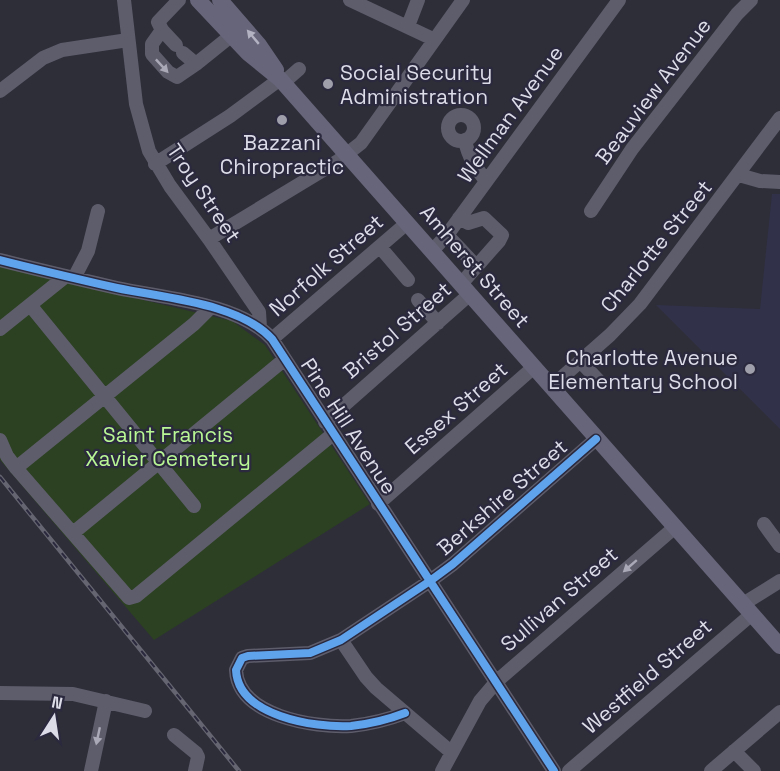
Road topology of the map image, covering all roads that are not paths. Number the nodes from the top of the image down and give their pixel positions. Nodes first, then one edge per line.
1 (124, 0) edge
2 (179, 0) edge
3 (198, 0) edge
4 (350, 0) edge
5 (418, 0) edge
6 (463, 0) edge
7 (619, 0) edge
8 (752, 0) edge
9 (221, 1) edge
10 (408, 26) junction
11 (162, 30) junction
12 (232, 35) junction
13 (433, 39) junction
14 (128, 40) junction
15 (196, 64) junction
16 (299, 69) dead end
17 (281, 81) junction
18 (0, 91) edge
19 (780, 118) edge
20 (465, 140) dead end
21 (347, 155) junction
22 (155, 164) junction
23 (739, 175) junction
24 (486, 181) junction
25 (780, 182) edge
26 (98, 211) dead end
27 (591, 211) dead end
28 (459, 219) junction
29 (407, 223) junction
30 (447, 235) junction
31 (209, 238) junction
32 (380, 247) junction
33 (432, 251) junction
34 (0, 260) edge
35 (477, 267) junction
36 (70, 277) junction
37 (408, 280) dead end
38 (465, 289) junction
39 (418, 300) dead end
40 (30, 305) junction
41 (211, 306) junction
42 (438, 322) junction
43 (260, 328) junction
44 (0, 329) edge
45 (272, 339) junction
46 (285, 359) junction
47 (580, 362) junction
48 (534, 367) junction
49 (598, 380) dead end
50 (551, 387) junction
51 (105, 396) junction
52 (326, 422) junction
53 (333, 434) junction
54 (596, 439) junction
55 (0, 440) edge
56 (158, 462) junction
57 (16, 468) junction
58 (378, 504) junction
59 (194, 506) dead end
60 (764, 524) dead end
61 (674, 528) junction
62 (73, 533) junction
63 (780, 546) edge
64 (430, 581) junction
65 (780, 581) edge
66 (747, 609) junction
67 (341, 640) junction
68 (780, 646) edge
69 (497, 681) junction
70 (0, 693) edge
71 (106, 701) junction
72 (145, 711) dead end
73 (780, 712) edge
74 (405, 713) junction
75 (174, 735) dead end
76 (734, 751) junction
77 (452, 752) junction
78 (91, 771) edge
79 (195, 771) edge
80 (442, 771) edge
81 (554, 771) edge
82 (569, 771) edge
83 (711, 771) edge
84 (754, 771) edge

1 - 14 street, Troy Street
2 - 11 street
3 - 12 main road, Amherst Street
4 - 10 street
5 - 10 street
6 - 13 street
7 - 24 street, Wellman Avenue
8 - 27 street, Beauview Avenue
17 -> 9 main road, Amherst Street
10 - 13 street
11 - 15 street
11 -> 15 street
12 - 15 street
12 - 17 main road, Amherst Street
13 - 21 street
14 - 18 street
14 - 22 street, Troy Street
16 - 17 street
17 - 21 main road, Amherst Street
17 - 22 street
19 - 23 street, Charlotte Street
20 - 24 street
21 - 29 main road, Amherst Street
21 - 31 street
22 - 31 street, Troy Street
23 - 25 street
23 - 47 street, Charlotte Street
24 - 28 street, Wellman Avenue
26 - 36 street
28 - 30 street, Wellman Avenue
28 - 35 street, Bristol Street
29 - 32 street, Norfolk Street
29 - 33 main road, Amherst Street
30 - 33 street, Wellman Avenue
30 - 35 street
31 - 43 street, Troy Street
32 - 37 street
32 - 45 street, Norfolk Street
33 - 38 main road, Amherst Street
34 - 36 street, Pine Hill Avenue
35 - 38 street, Bristol Street
36 - 40 street
36 - 41 street, Pine Hill Avenue
38 - 42 street, Bristol Street
38 - 48 main road, Amherst Street
39 - 42 street
40 - 44 street
40 - 51 street
41 - 43 street, Pine Hill Avenue
41 - 51 street
42 - 52 street, Bristol Street
43 - 45 street, Pine Hill Avenue
45 - 46 street, Pine Hill Avenue
46 - 52 street, Pine Hill Avenue
46 - 56 street
47 - 49 street
47 - 50 street, Charlotte Street
48 - 50 main road, Amherst Street
48 - 58 street, Essex Street
50 - 54 main road, Amherst Street
51 - 56 street
51 - 57 street
52 - 53 street, Pine Hill Avenue
53 - 58 street, Pine Hill Avenue
53 - 62 street
54 - 61 main road, Amherst Street
54 - 64 street, Berkshire Street
55 - 57 street
56 - 59 street
56 - 62 street
57 - 62 street
58 - 64 street, Pine Hill Avenue
60 - 63 street
61 - 66 main road, Amherst Street
61 -> 69 street, Sullivan Street
64 - 67 street, Berkshire Street
64 - 69 street, Pine Hill Avenue
65 - 66 street, Westfield Street
66 - 68 main road, Amherst Street
66 - 82 street, Westfield Street
67 - 74 street
67 - 74 street, Berkshire Street
69 - 77 street, Sullivan Street
69 - 81 street, Pine Hill Avenue
70 - 71 street
71 - 72 street
71 -> 78 street
73 - 76 street
74 - 77 street
75 - 79 street
76 - 83 street
76 - 84 street
77 - 80 street, Sullivan Street

